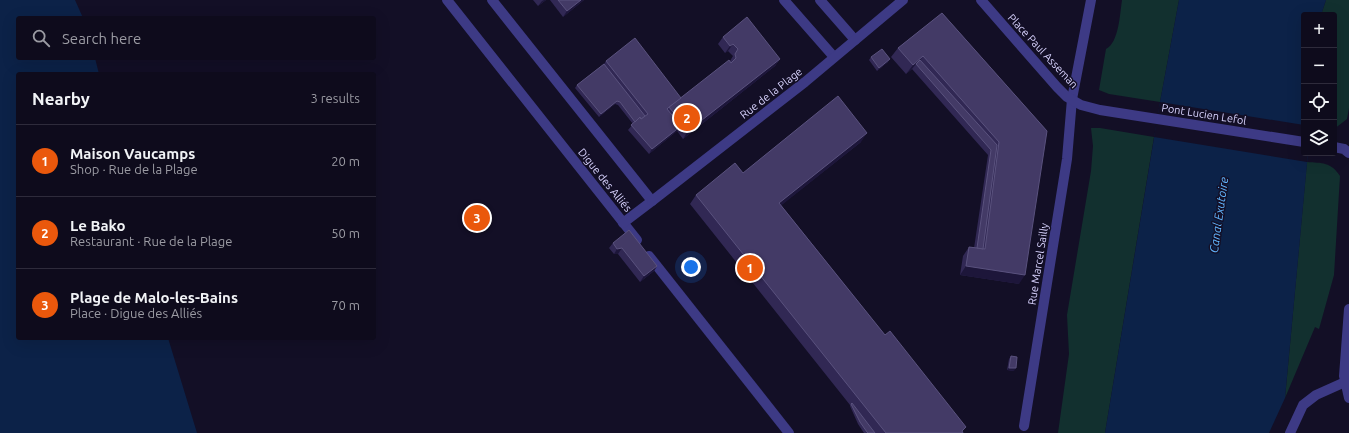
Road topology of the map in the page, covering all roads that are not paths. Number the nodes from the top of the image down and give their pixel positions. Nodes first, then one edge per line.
1 (446, 0) edge
2 (492, 0) edge
3 (784, 0) edge
4 (820, 0) edge
5 (903, 0) edge
6 (981, 0) edge
7 (1091, 0) edge
8 (855, 40) junction
9 (834, 57) junction
10 (1072, 99) junction
11 (1100, 110) joint
12 (1301, 142) edge
13 (1337, 148) edge
14 (1349, 153) edge
15 (652, 201) junction
16 (622, 223) junction
17 (1349, 309) edge
18 (1345, 382) junction
19 (1349, 398) edge
20 (1023, 429) edge
21 (789, 433) edge
22 (1290, 433) edge

1 - 16 street, Digue des Alliés
2 - 15 street
3 - 9 street
4 - 8 street
5 - 8 street, Rue de la Plage
6 - 10 street, Place Paul Asseman
7 - 10 street, Place Paul Asseman
8 - 9 street, Rue de la Plage
9 - 15 street, Rue de la Plage
10 - 11 street, Place Paul Asseman
10 - 20 street, Rue Marcel Sailly
11 - 12 street, Pont Lucien Lefol
13 - 14 street
15 - 16 street, Digue des Alliés
16 - 21 street
17 - 18 street
18 - 19 street
18 - 22 street

